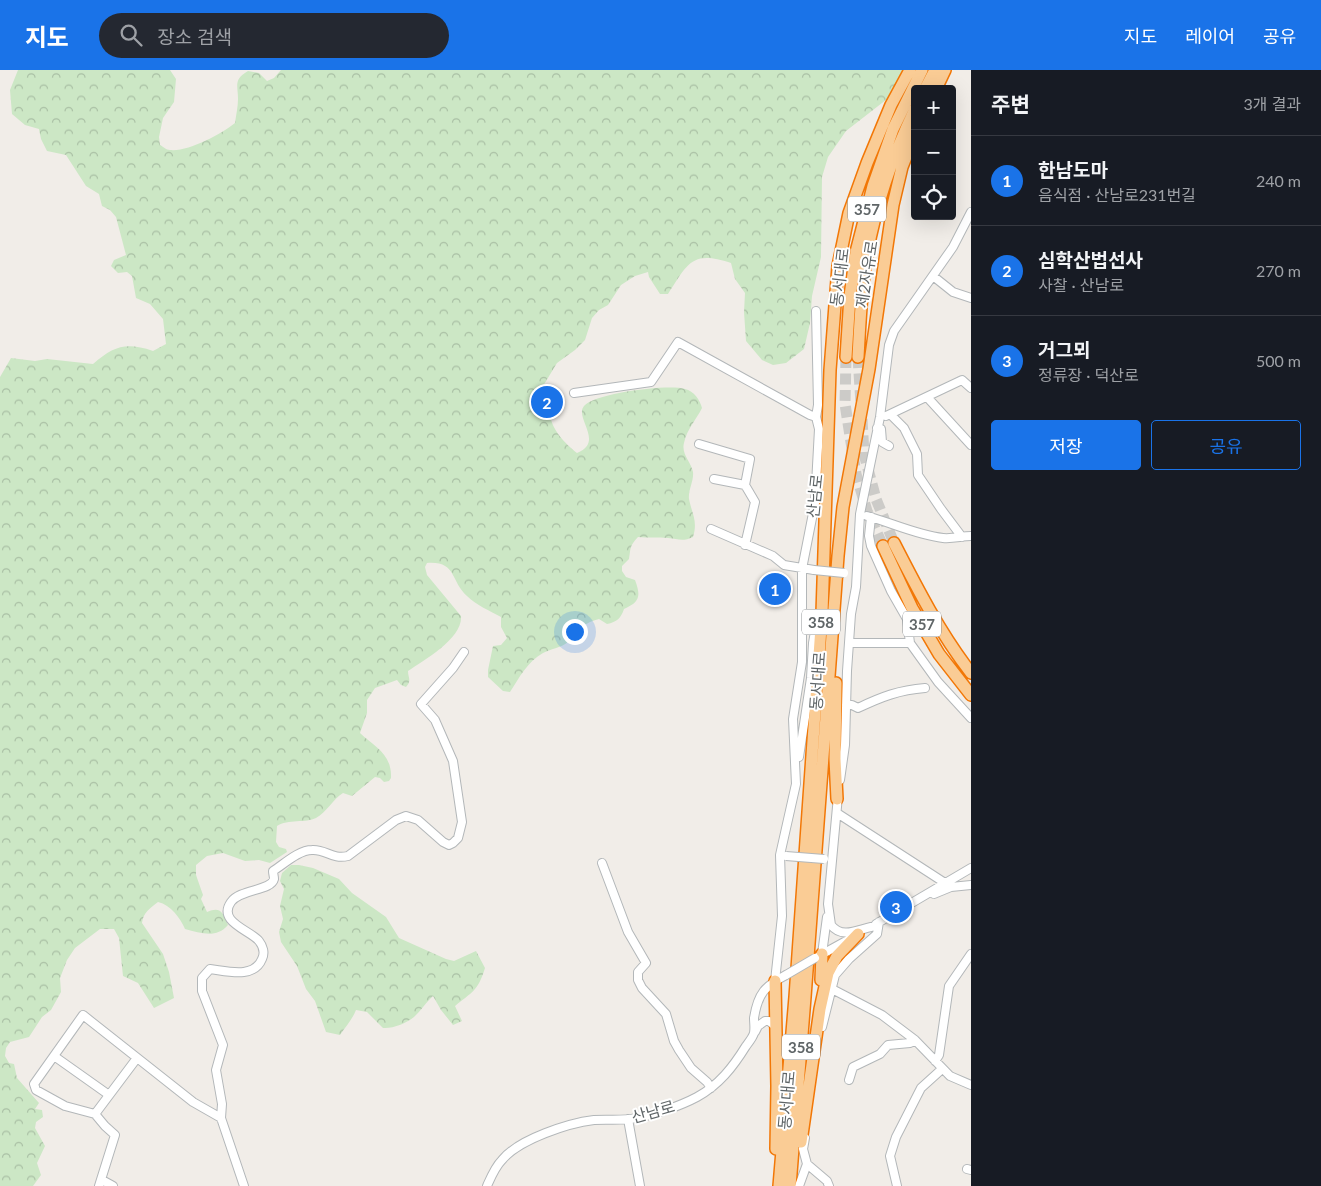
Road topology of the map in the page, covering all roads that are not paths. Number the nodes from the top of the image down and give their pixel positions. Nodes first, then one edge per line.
1 (910, 70) edge
2 (922, 70) edge
3 (935, 70) edge
4 (946, 70) edge
5 (915, 85) edge
6 (927, 85) edge
7 (938, 85) edge
8 (911, 92) edge
9 (911, 119) edge
10 (911, 144) edge
11 (971, 212) edge
12 (932, 276) junction
13 (971, 298) edge
14 (816, 310) dead end
15 (971, 388) edge
16 (574, 393) dead end
17 (927, 397) junction
18 (891, 415) junction
19 (816, 417) junction
20 (880, 418) junction
21 (877, 428) junction
22 (699, 444) dead end
23 (971, 445) edge
24 (889, 446) dead end
25 (714, 479) dead end
26 (745, 485) junction
27 (860, 514) junction
28 (871, 517) junction
29 (711, 529) dead end
30 (971, 536) edge
31 (962, 537) junction
32 (745, 545) junction
33 (802, 569) junction
34 (857, 575) junction
35 (840, 577) junction
36 (822, 588) junction
37 (910, 642) junction
38 (850, 643) junction
39 (464, 652) dead end
40 (971, 673) edge
41 (925, 688) dead end
42 (971, 695) edge
43 (846, 705) junction
44 (971, 718) edge
45 (796, 784) junction
46 (837, 799) junction
47 (837, 813) junction
48 (783, 855) junction
49 (828, 860) junction
50 (602, 863) dead end
51 (971, 868) edge
52 (945, 883) junction
53 (971, 885) edge
54 (923, 898) junction
55 (828, 904) junction
56 (879, 922) junction
57 (871, 926) junction
58 (858, 934) junction
59 (971, 954) edge
60 (819, 956) junction
61 (775, 981) junction
62 (832, 989) junction
63 (820, 1010) junction
64 (776, 1027) junction
65 (754, 1034) junction
66 (915, 1040) junction
67 (54, 1056) junction
68 (137, 1058) junction
69 (935, 1061) junction
70 (942, 1069) junction
71 (849, 1080) dead end
72 (971, 1085) edge
73 (711, 1088) junction
74 (109, 1095) junction
75 (95, 1114) junction
76 (221, 1118) junction
77 (628, 1119) junction
78 (807, 1164) junction
79 (100, 1183) edge
80 (113, 1186) edge
81 (244, 1186) edge
82 (487, 1186) edge
83 (640, 1186) edge
84 (772, 1186) edge
85 (779, 1186) edge
86 (790, 1186) edge
87 (797, 1186) edge
88 (829, 1186) edge
89 (897, 1186) edge

1 - 36 highway, 동서대로 / 358
2 - 5 highway, 제2자유로 / 357
3 - 6 highway
4 - 7 highway
8 - 9 highway, 제2자유로 / 357
10 - 35 highway, 동서대로 / 358
11 - 12 street
12 - 13 street
12 - 20 street
14 - 19 street, 산남로
15 - 17 street
16 - 19 street
17 - 18 street
17 - 23 street
18 - 20 street
18 - 31 street
19 - 33 street, 산남로
20 - 21 street
21 - 24 street
21 - 27 street
22 - 26 street
25 - 26 street
26 - 32 street
27 - 28 street
27 - 34 street
28 - 31 street
28 - 37 street
29 - 32 street
30 - 31 street
32 - 33 street
33 - 35 street, bridge
33 - 45 street, 산남로
34 - 35 street
34 - 38 street
35 - 46 highway
35 - 86 highway, 동서대로 / 358
36 - 45 street
36 - 85 highway, 동서대로 / 358
37 - 38 street
37 - 44 street
38 - 43 street
39 - 76 street
40 - 42 highway, 357
41 - 43 street
43 - 46 street
45 - 48 street, 산남로
46 - 47 street
47 - 49 street
47 - 52 street
48 - 49 street, bridge
48 - 61 street, 산남로
49 - 55 street
50 - 73 street
51 - 52 street
52 - 54 street
53 - 54 street
54 - 56 street
55 - 57 street
55 - 60 street
56 - 57 street
56 - 62 street
57 - 58 street
58 - 60 street
58 - 63 highway
59 - 69 street
60 - 61 street, bridge
60 - 63 highway
61 - 64 highway
61 - 65 street, 산남로
62 - 66 street
62 - 78 street
63 - 87 highway
64 - 65 street
64 - 84 highway
65 - 73 street, 산남로
66 - 69 street
66 - 71 street
67 - 68 street
67 - 74 street
67 - 75 street
68 - 74 street
68 - 76 street
69 - 70 street
70 - 72 street
70 - 89 street
73 - 77 street, 산남로
74 - 75 street
75 - 79 street
76 - 81 street
77 - 82 street, 산남로
77 - 83 street
78 - 87 street
78 - 88 street
79 - 80 street

